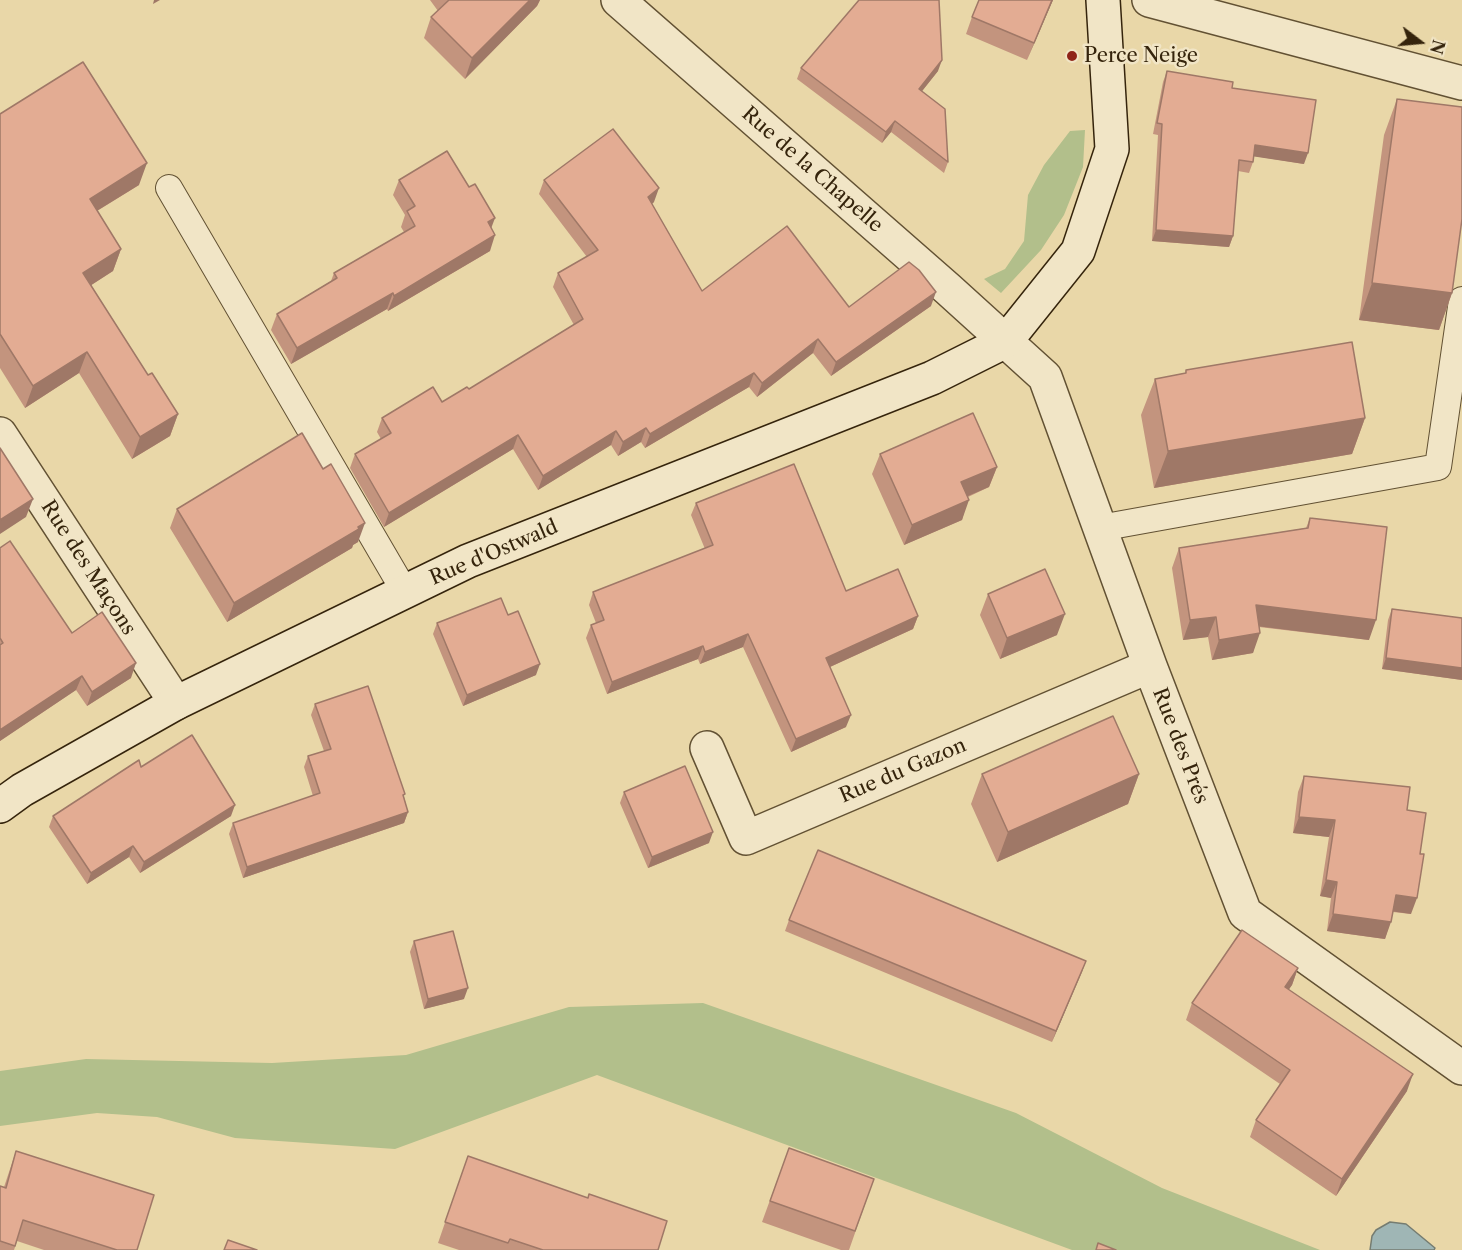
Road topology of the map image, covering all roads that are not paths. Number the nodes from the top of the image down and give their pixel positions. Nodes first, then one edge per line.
1 (618, 0) edge
2 (1103, 0) edge
3 (1149, 0) edge
4 (1462, 83) edge
5 (169, 188) dead end
6 (1462, 300) edge
7 (1006, 341) junction
8 (0, 434) edge
9 (1100, 528) junction
10 (405, 592) junction
11 (1150, 666) junction
12 (176, 703) junction
13 (706, 748) dead end
14 (0, 806) edge
15 (1462, 1068) edge

1 - 7 street, Rue de la Chapelle
2 - 7 street
3 - 4 street
5 - 10 lane
6 - 9 lane
7 - 9 street, Rue des Prés
7 - 10 street, Rue d'Ostwald
8 - 12 street, Rue des Maçons
9 - 11 street, Rue des Prés
10 - 12 street, Rue d'Ostwald
11 - 13 street, Rue du Gazon
11 - 15 street, Rue des Prés
12 - 14 street, Rue d'Ostwald

